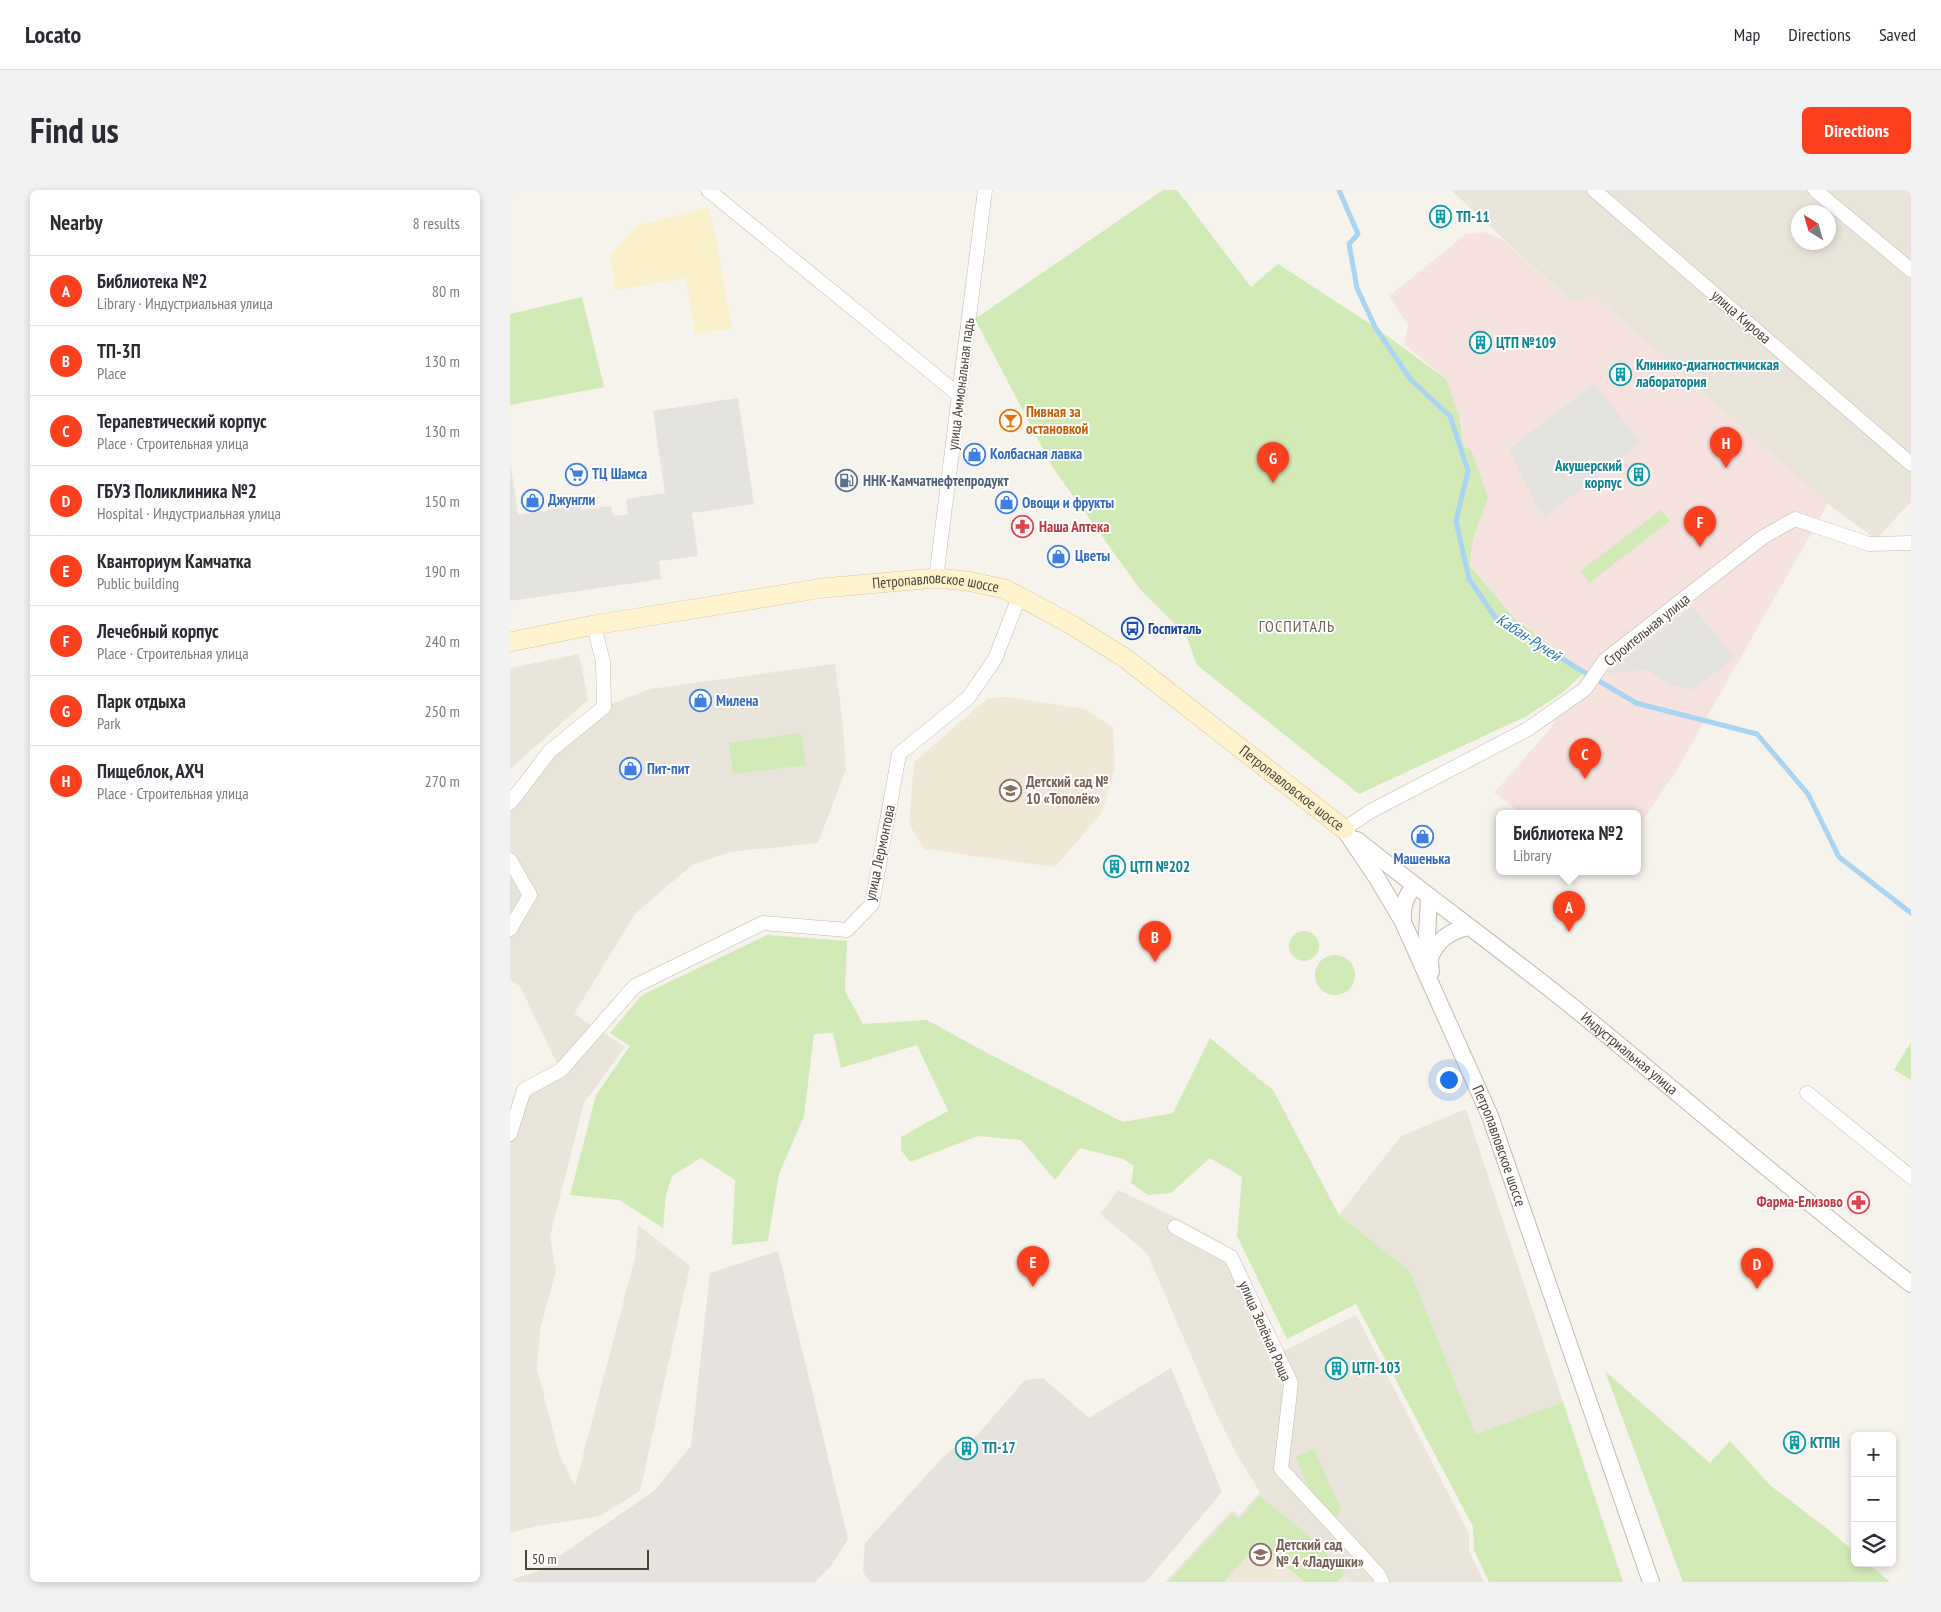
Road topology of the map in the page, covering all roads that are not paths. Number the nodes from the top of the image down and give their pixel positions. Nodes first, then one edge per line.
1 (708, 190) edge
2 (985, 190) edge
3 (1594, 190) edge
4 (1815, 190) edge
5 (1911, 270) edge
6 (959, 395) junction
7 (1911, 464) edge
8 (1911, 543) edge
9 (936, 578) junction
10 (1019, 597) junction
11 (594, 625) junction
12 (510, 642) edge
13 (510, 803) edge
14 (1344, 829) junction
15 (510, 860) edge
16 (1414, 886) junction
17 (1429, 898) junction
18 (1403, 922) junction
19 (1468, 927) junction
20 (510, 929) edge
21 (1429, 960) junction
22 (1433, 988) junction
23 (1807, 1093) dead end
24 (510, 1134) edge
25 (1911, 1177) edge
26 (1175, 1227) dead end
27 (1911, 1284) edge
28 (1382, 1582) edge
29 (1651, 1582) edge

1 - 6 street
2 - 6 street, улица Аммональная падь
3 - 7 street, улица Кирова
4 - 5 street
6 - 9 street, улица Аммональная падь
8 - 14 street, Строительная улица
9 - 10 main road, Петропавловское шоссе
9 - 11 main road, Петропавловское шоссе
10 - 14 main road, Петропавловское шоссе
10 - 24 street, улица Лермонтова
11 - 12 main road, Петропавловское шоссе
11 - 13 street
14 - 16 street, Индустриальная улица
14 - 18 street, Петропавловское шоссе
15 - 20 street
16 - 17 street, Индустриальная улица
16 - 18 street
17 - 19 street, Индустриальная улица
17 - 21 street
18 - 22 street, Петропавловское шоссе
19 - 21 street
19 - 27 street, Индустриальная улица
21 - 22 street
22 - 29 street, Петропавловское шоссе
23 - 25 street
26 - 28 street, улица Зелёная Роща

